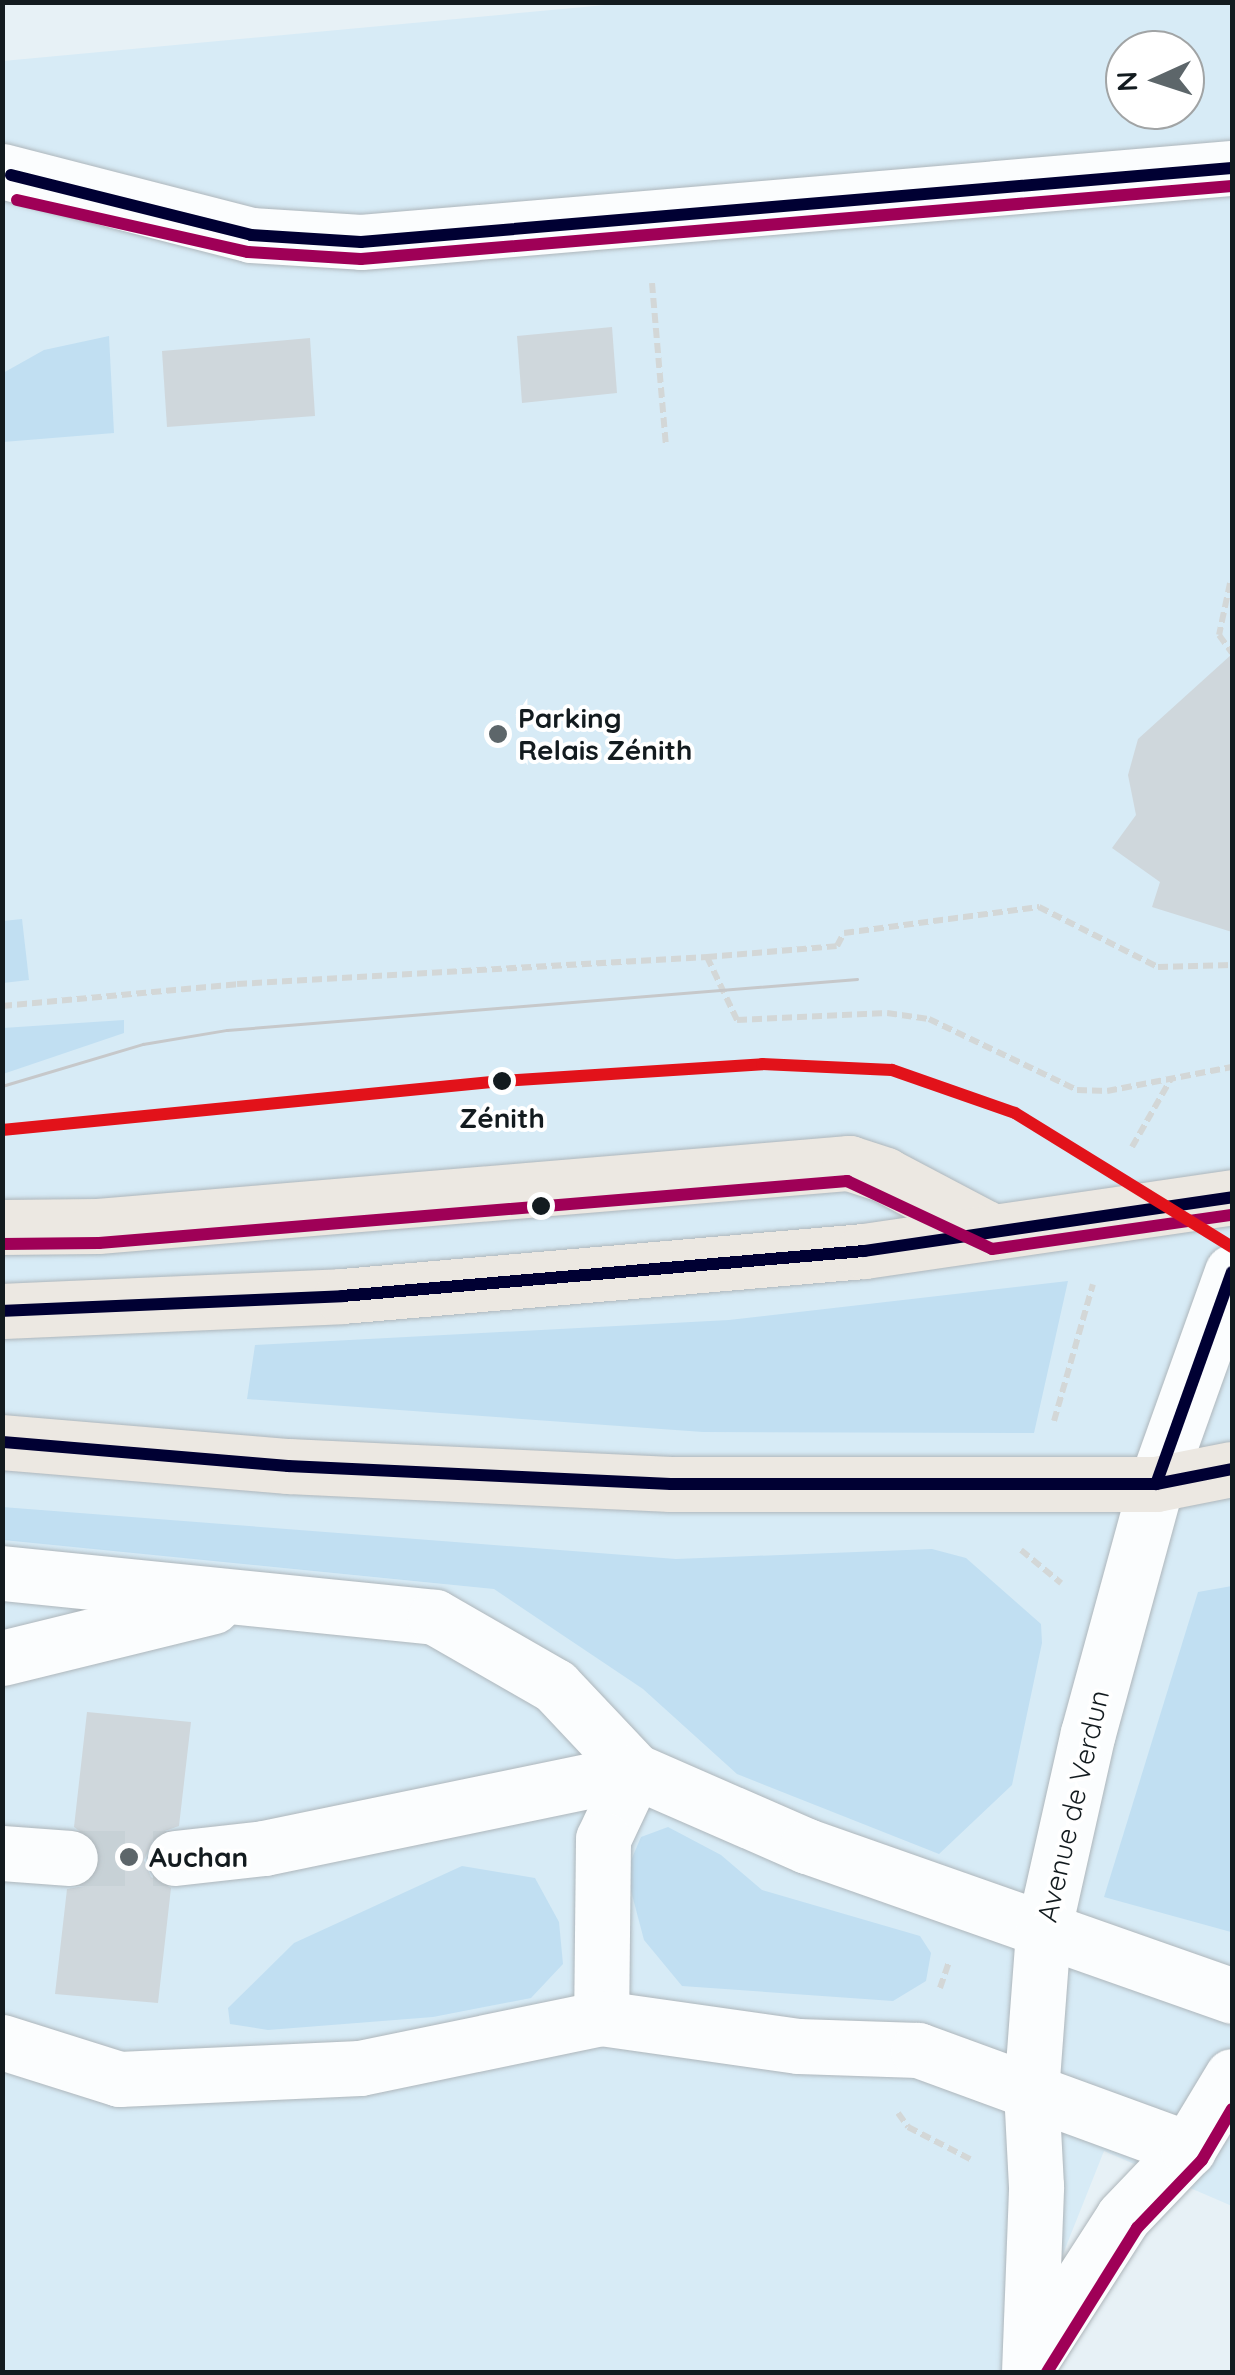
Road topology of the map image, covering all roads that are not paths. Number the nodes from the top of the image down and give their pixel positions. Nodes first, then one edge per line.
1 (1232, 168) edge
2 (5, 179) edge
3 (1232, 1197) edge
4 (2, 1228) edge
5 (992, 1232) junction
6 (1232, 1272) edge
7 (2, 1311) edge
8 (2, 1442) edge
9 (1232, 1469) edge
10 (1156, 1484) junction
11 (2, 1573) edge
12 (255, 1596) junction
13 (2, 1658) edge
14 (636, 1771) junction
15 (2, 1853) edge
16 (70, 1858) tunnel mouth
17 (175, 1858) tunnel mouth
18 (1043, 1932) junction
19 (1232, 1996) edge
20 (602, 2018) junction
21 (2, 2042) edge
22 (1232, 2076) edge
23 (1030, 2092) junction
24 (1188, 2150) junction
25 (1030, 2366) edge

1 - 2 street
3 - 5 main road
4 - 5 main road
5 - 7 main road
6 - 10 street, Avenue de Verdun
8 - 10 main road
9 - 10 main road
10 - 18 street, Avenue de Verdun
11 - 12 street
12 - 13 street
12 - 14 street
14 - 17 street
14 - 18 street
14 - 20 street
15 - 16 street
18 - 19 street
18 - 23 street, Avenue de Verdun
20 - 21 street
20 - 23 street
22 - 24 street, Avenue de Verdun
23 - 24 street
23 - 25 street, Avenue de Verdun
24 - 25 street, Avenue de Verdun

